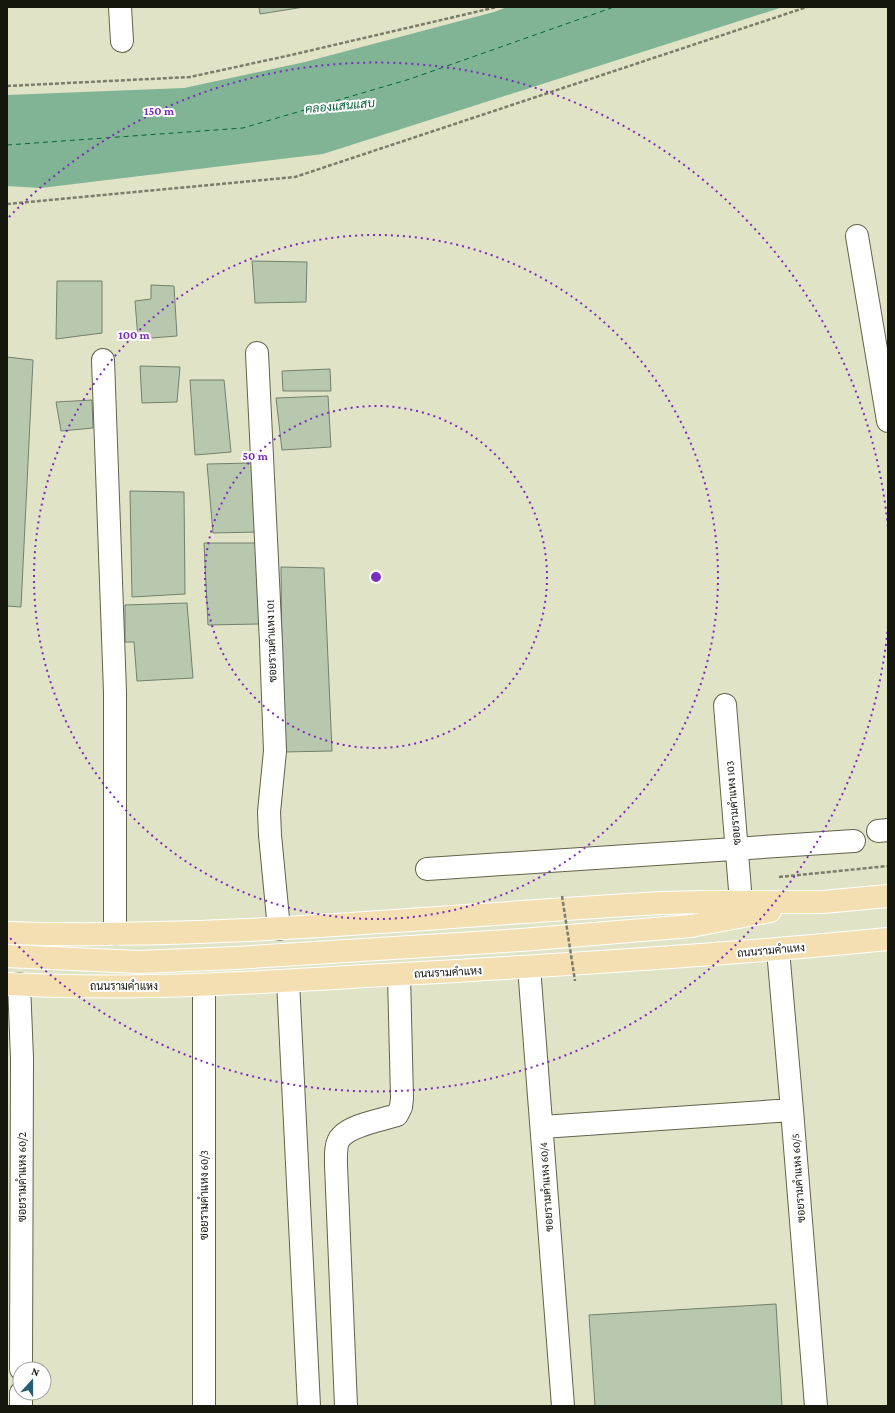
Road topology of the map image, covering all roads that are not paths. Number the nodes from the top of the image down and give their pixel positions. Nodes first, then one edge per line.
1 (120, 7) edge
2 (122, 41) dead end
3 (857, 236) dead end
4 (257, 353) dead end
5 (103, 360) dead end
6 (888, 421) edge
7 (725, 706) dead end
8 (854, 841) dead end
9 (737, 849) junction
10 (426, 869) dead end
11 (888, 896) edge
12 (741, 902) junction
13 (823, 902) junction
14 (279, 929) junction
15 (7, 933) edge
16 (115, 934) junction
17 (888, 939) edge
18 (778, 950) junction
19 (7, 956) edge
20 (529, 967) junction
21 (399, 975) junction
22 (288, 981) junction
23 (13, 984) edge
24 (204, 984) junction
25 (792, 1110) junction
26 (542, 1127) junction
27 (21, 1361) edge
28 (204, 1406) edge
29 (309, 1406) edge
30 (346, 1406) edge
31 (563, 1406) edge
32 (816, 1406) edge

1 - 2 street
3 - 6 street
4 - 14 street, ซอยรามคำแหง 101
5 - 16 street
7 - 9 street, ซอยรามคำแหง 103
8 - 9 street
9 - 10 street
9 - 12 street, ซอยรามคำแหง 103
11 - 13 main road
12 - 13 main road
12 - 14 main road
13 - 19 main road
14 - 16 main road
15 - 16 main road
17 - 18 main road, ถนนรามคำแหง
18 - 20 main road, ถนนรามคำแหง
18 - 25 street, ซอยรามคำแหง 60/5
20 - 21 main road, ถนนรามคำแหง
20 - 26 street, ซอยรามคำแหง 60/4
21 - 22 main road, ถนนรามคำแหง
21 - 30 street
22 - 24 main road, ถนนรามคำแหง
22 - 29 street
23 - 24 main road, ถนนรามคำแหง
23 - 27 street, ซอยรามคำแหง 60/2
24 - 28 street, ซอยรามคำแหง 60/3
25 - 26 street
25 - 32 street, ซอยรามคำแหง 60/5
26 - 31 street, ซอยรามคำแหง 60/4

